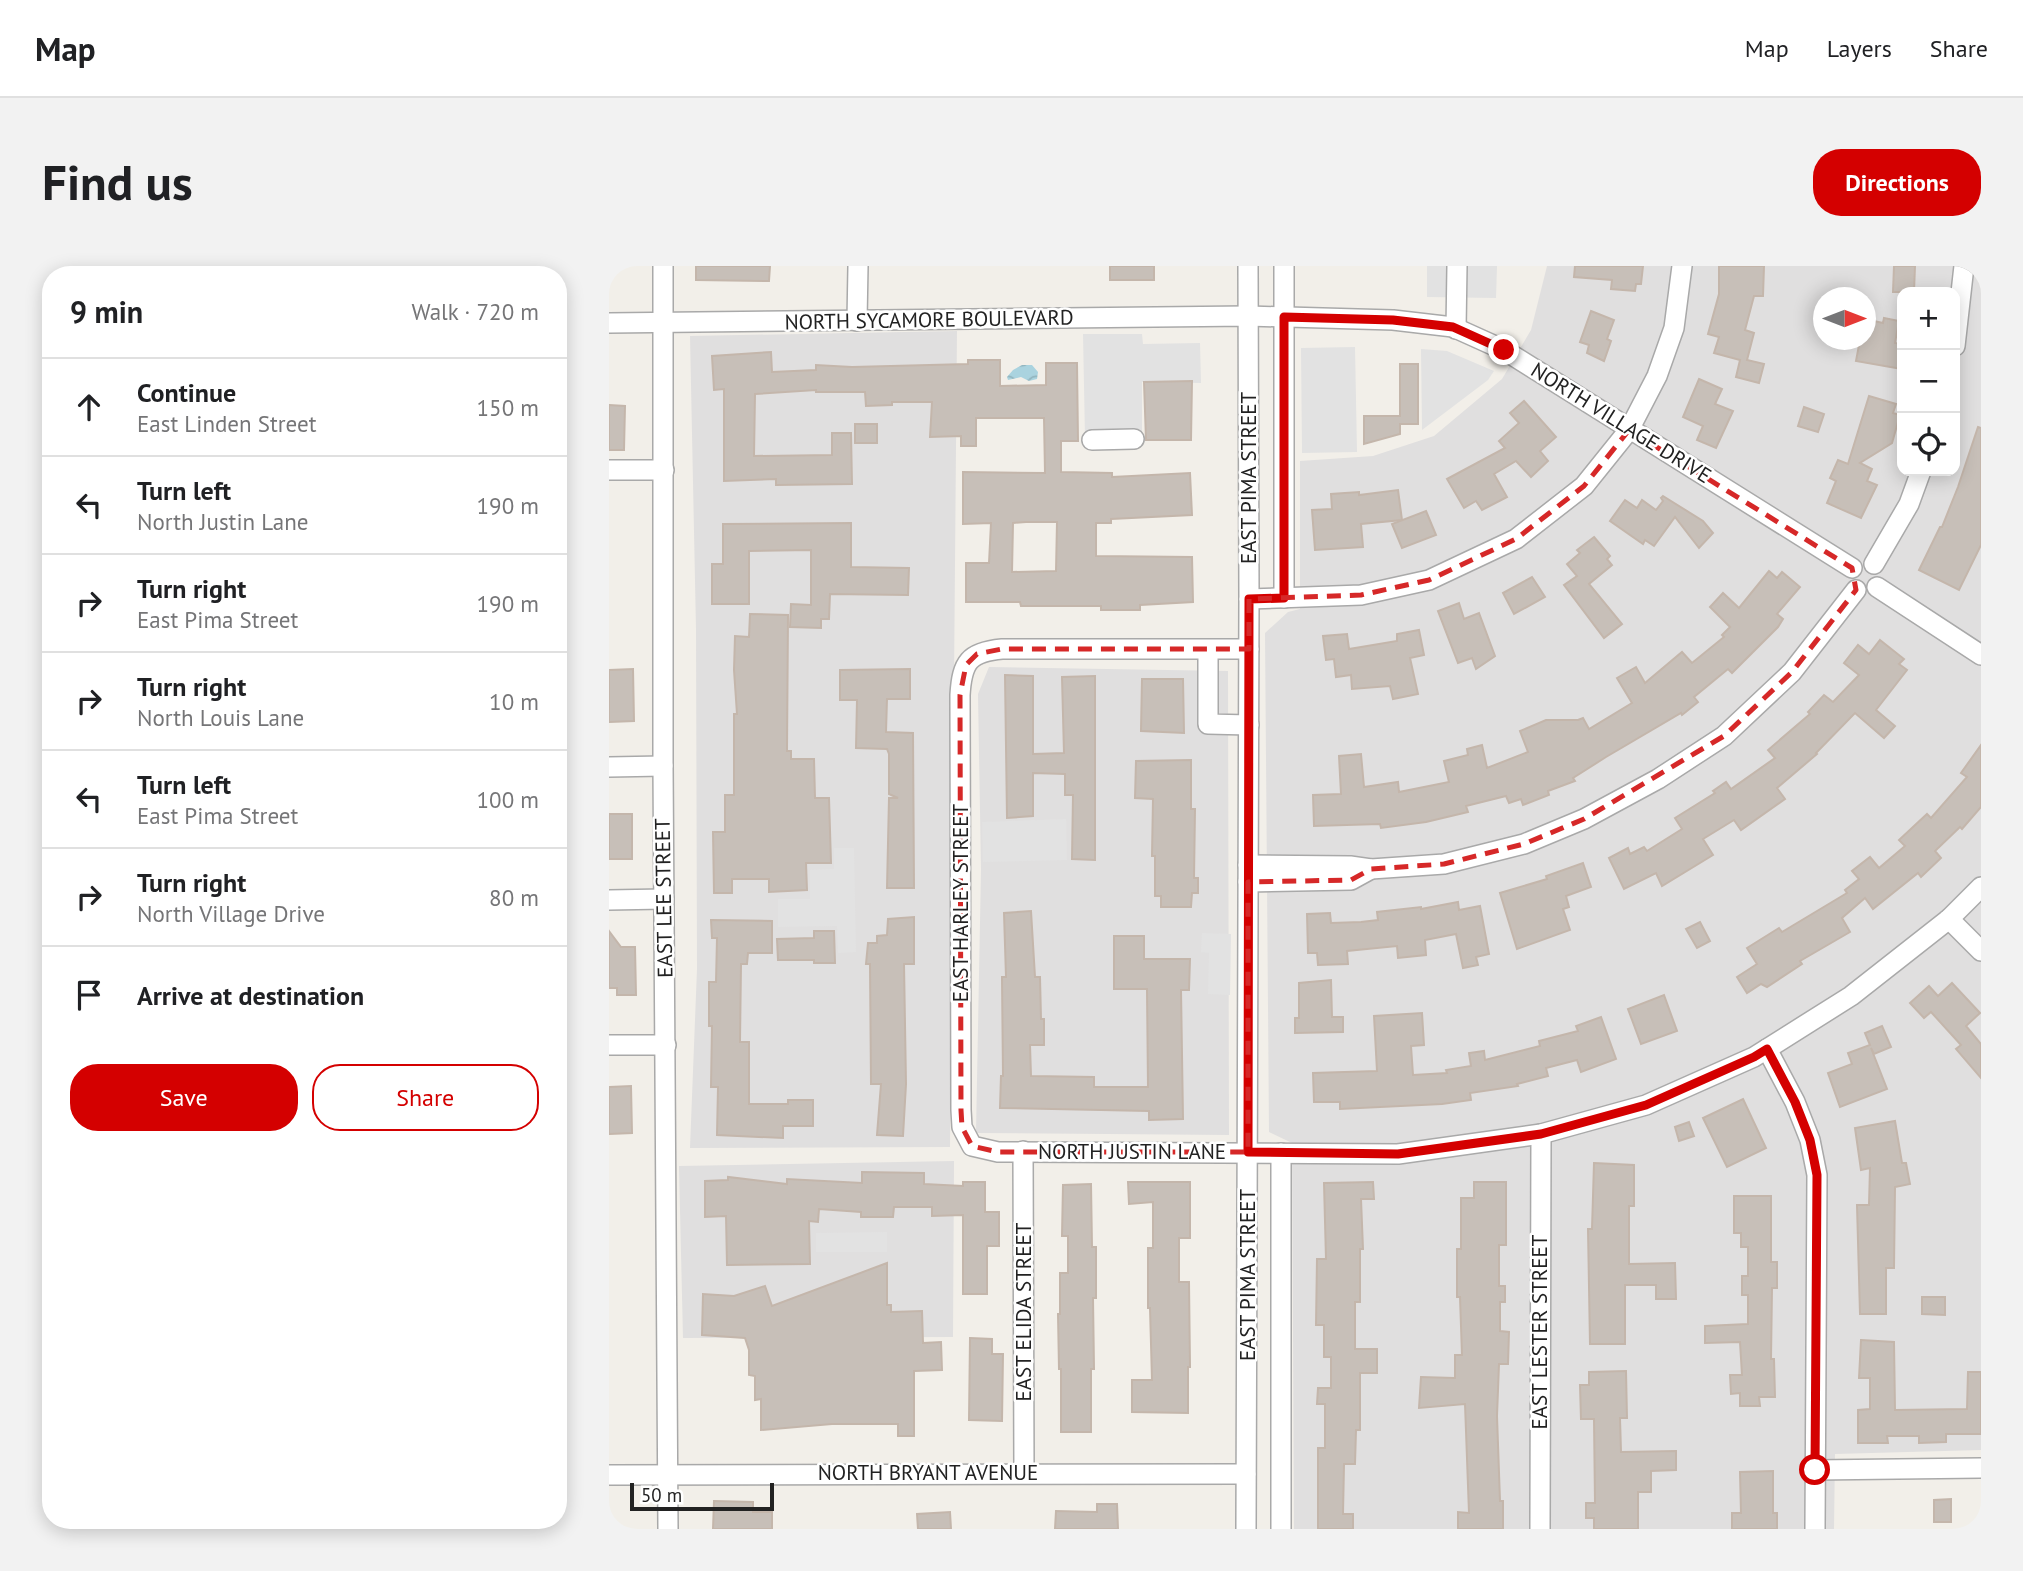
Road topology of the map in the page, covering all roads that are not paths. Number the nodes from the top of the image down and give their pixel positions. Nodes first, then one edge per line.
1 (663, 266) edge
2 (857, 266) edge
3 (1248, 266) edge
4 (1283, 266) edge
5 (1457, 266) edge
6 (1682, 266) edge
7 (1964, 266) edge
8 (1960, 302) edge
9 (1248, 316) junction
10 (1284, 317) junction
11 (857, 321) junction
12 (609, 323) edge
13 (664, 323) junction
14 (1456, 329) junction
15 (1629, 430) junction
16 (1134, 439) dead end
17 (1092, 440) dead end
18 (609, 470) edge
19 (664, 470) junction
20 (1919, 476) edge
21 (1874, 564) junction
22 (1852, 568) junction
23 (1877, 587) junction
24 (1856, 590) junction
25 (1284, 598) junction
26 (1249, 599) junction
27 (1249, 649) junction
28 (1208, 650) junction
29 (1981, 654) edge
30 (1249, 725) junction
31 (663, 766) junction
32 (609, 767) edge
33 (1248, 873) junction
34 (1981, 887) edge
35 (664, 899) junction
36 (609, 900) edge
37 (1949, 919) junction
38 (1981, 951) edge
39 (609, 1045) edge
40 (666, 1045) junction
41 (1767, 1049) junction
42 (1541, 1134) junction
43 (968, 1141) joint
44 (1023, 1151) junction
45 (1248, 1152) junction
46 (1282, 1153) junction
47 (1981, 1468) edge
48 (1815, 1470) junction
49 (1024, 1473) junction
50 (1246, 1474) junction
51 (609, 1475) edge
52 (668, 1475) junction
53 (668, 1529) edge
54 (1246, 1529) edge
55 (1282, 1529) edge
56 (1540, 1529) edge
57 (1815, 1529) edge

1 - 13 street, EAST LEE STREET
2 - 11 street
3 - 9 street, EAST PIMA STREET
4 - 10 street, EAST PIMA STREET
5 - 14 street
6 - 15 street
7 - 8 street
9 - 10 street, NORTH VILLAGE DRIVE
9 - 11 street, NORTH SYCAMORE BOULEVARD
9 - 26 street, EAST PIMA STREET
10 - 14 street, NORTH VILLAGE DRIVE
10 - 25 street, EAST PIMA STREET
11 - 13 street, NORTH SYCAMORE BOULEVARD
12 - 13 street, NORTH SYCAMORE BOULEVARD
13 - 19 street, EAST LEE STREET
14 - 15 street, NORTH VILLAGE DRIVE
15 - 22 street, NORTH VILLAGE DRIVE
15 - 25 street
16 - 17 street
18 - 19 street
19 - 31 street, EAST LEE STREET
20 - 21 street
21 - 22 street
21 - 23 street
22 - 24 street
23 - 24 street
23 - 29 street
24 - 33 street
25 - 26 street
26 - 27 street, EAST PIMA STREET
27 - 28 street
27 - 30 street, EAST PIMA STREET
28 - 30 street
28 - 43 street, EAST HARLEY STREET
30 - 33 street, EAST PIMA STREET
31 - 32 street
31 - 35 street, EAST LEE STREET
33 - 45 street, EAST PIMA STREET
34 - 37 street, NORTH JUSTIN LANE
35 - 36 street
35 - 40 street, EAST LEE STREET
37 - 38 street
37 - 41 street, NORTH JUSTIN LANE
39 - 40 street
40 - 52 street, EAST LEE STREET
41 - 42 street, NORTH JUSTIN LANE
41 - 48 street
42 - 46 street, NORTH JUSTIN LANE
42 - 56 street, EAST LESTER STREET
43 - 44 street, NORTH JUSTIN LANE
44 - 45 street, NORTH JUSTIN LANE
44 - 49 street, EAST ELIDA STREET
45 - 46 street, NORTH JUSTIN LANE
45 - 50 street, EAST PIMA STREET
46 - 55 street, EAST PIMA STREET
47 - 48 street
48 - 57 street
49 - 50 street, NORTH BRYANT AVENUE
49 - 52 street, NORTH BRYANT AVENUE
50 - 54 street, EAST PIMA STREET
51 - 52 street, NORTH BRYANT AVENUE
52 - 53 street, EAST LEE STREET

